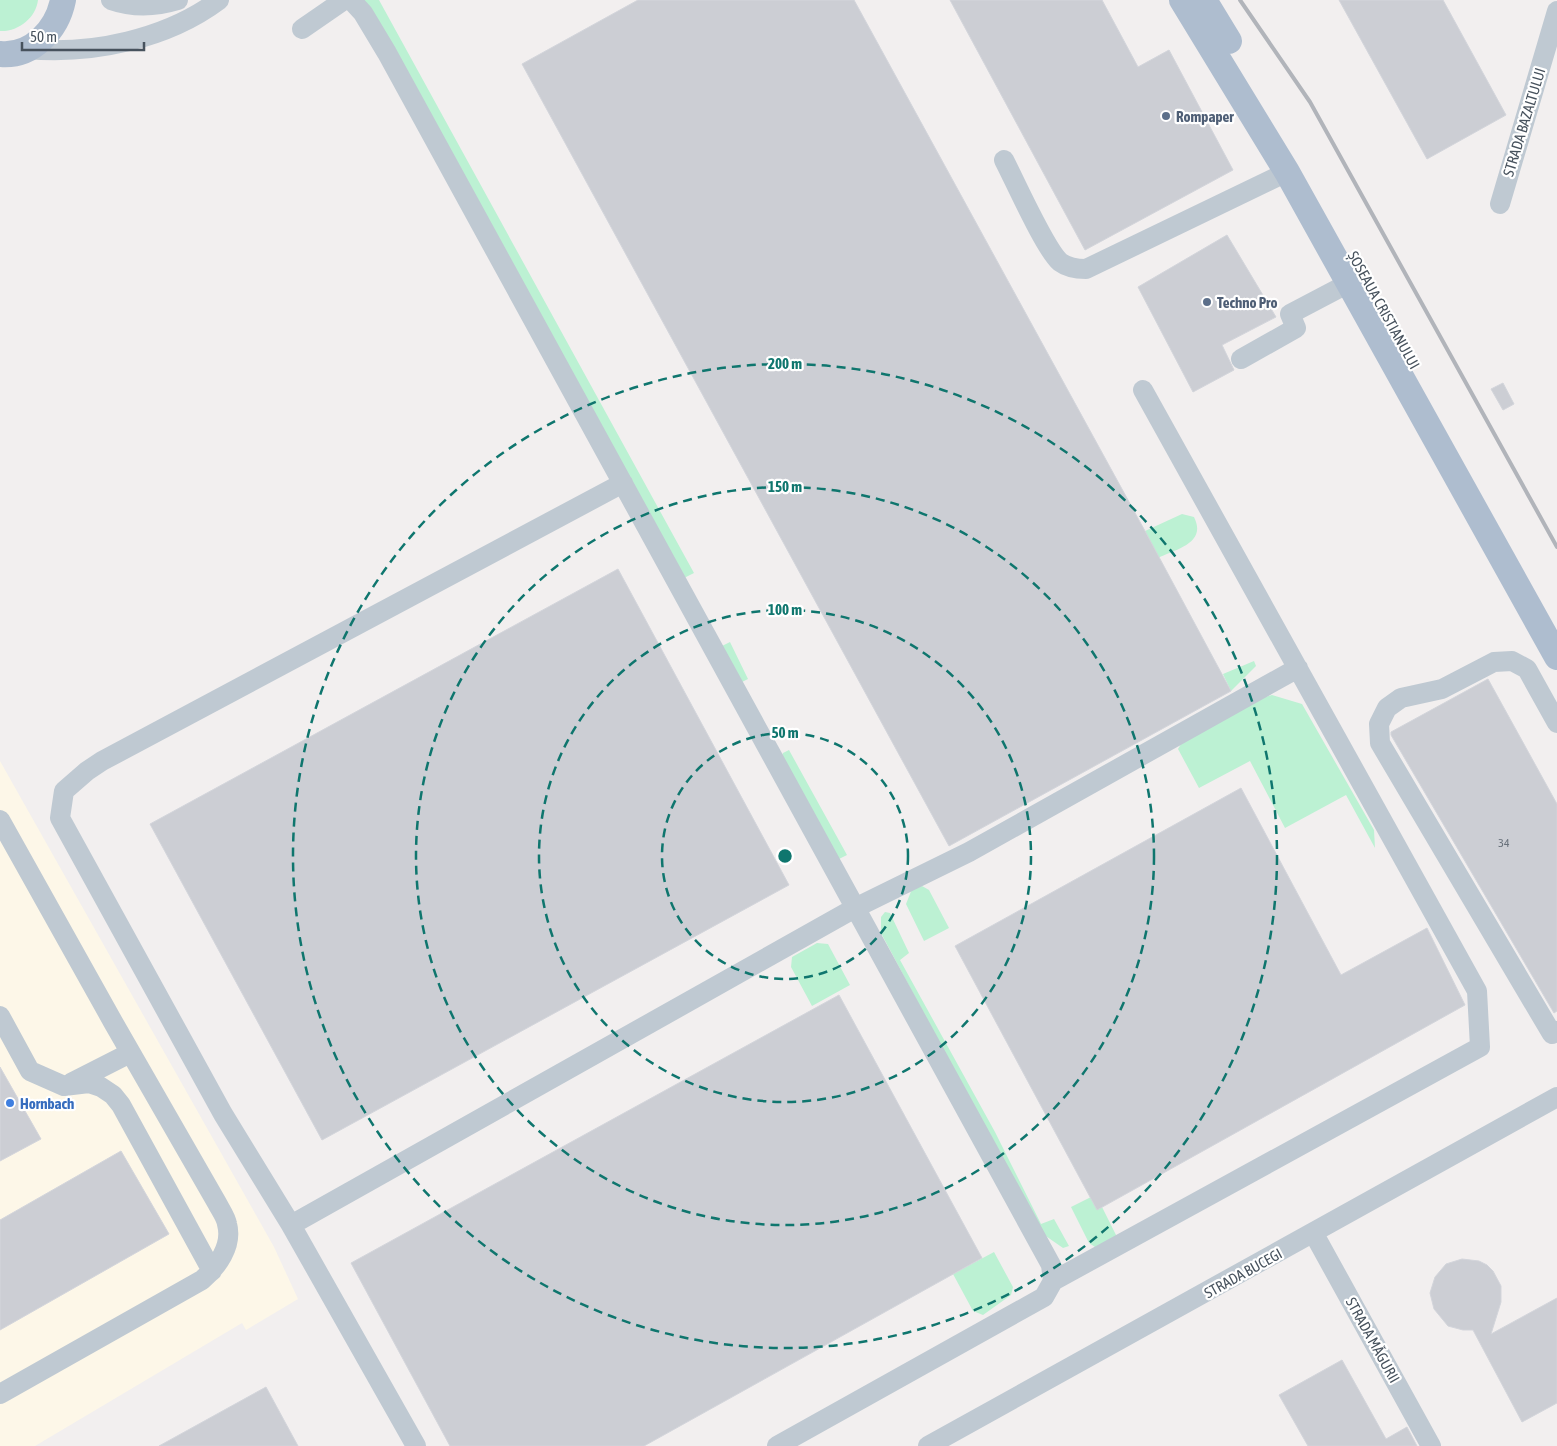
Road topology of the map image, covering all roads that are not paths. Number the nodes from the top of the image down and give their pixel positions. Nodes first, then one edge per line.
1 (62, 0) edge
2 (111, 0) edge
3 (178, 0) edge
4 (219, 0) edge
5 (344, 0) edge
6 (352, 0) edge
7 (1182, 0) edge
8 (1204, 0) edge
9 (1557, 12) edge
10 (302, 29) dead end
11 (27, 49) junction
12 (0, 54) edge
13 (1004, 160) dead end
14 (1287, 172) junction
15 (1500, 204) dead end
16 (1349, 282) junction
17 (1241, 359) dead end
18 (1143, 390) dead end
19 (623, 483) junction
20 (1557, 623) edge
21 (1557, 657) edge
22 (1298, 668) junction
23 (1557, 723) edge
24 (0, 820) edge
25 (855, 908) junction
26 (0, 1016) edge
27 (1557, 1031) edge
28 (130, 1053) junction
29 (64, 1086) junction
30 (1557, 1097) edge
31 (291, 1225) junction
32 (1314, 1234) junction
33 (212, 1271) junction
34 (1053, 1281) junction
35 (0, 1394) edge
36 (932, 1445) edge
37 (416, 1446) edge
38 (777, 1446) edge
39 (1431, 1446) edge

1 - 11 main road
2 - 3 street
4 - 11 street
5 - 10 street
6 - 19 street
7 - 14 main road, ȘOSEAUA CRISTIANULUI
8 - 20 main road, ȘOSEAUA CRISTIANULUI
9 - 15 street, STRADA BAZALTULUI
11 - 12 main road
13 - 14 street
14 - 16 main road, ȘOSEAUA CRISTIANULUI
16 - 17 street
16 - 21 main road, ȘOSEAUA CRISTIANULUI
18 - 22 street
19 - 25 street
19 - 31 street
22 - 25 street
22 - 34 street
23 - 27 street
24 - 28 street
25 - 31 street
25 - 34 street
26 - 29 street
28 - 29 street
28 - 33 street
29 - 33 street
30 - 32 street, STRADA BUCEGI
31 - 37 street
32 - 36 street, STRADA BUCEGI
32 - 39 street, STRADA MĂGURII
33 - 35 street
34 - 38 street

